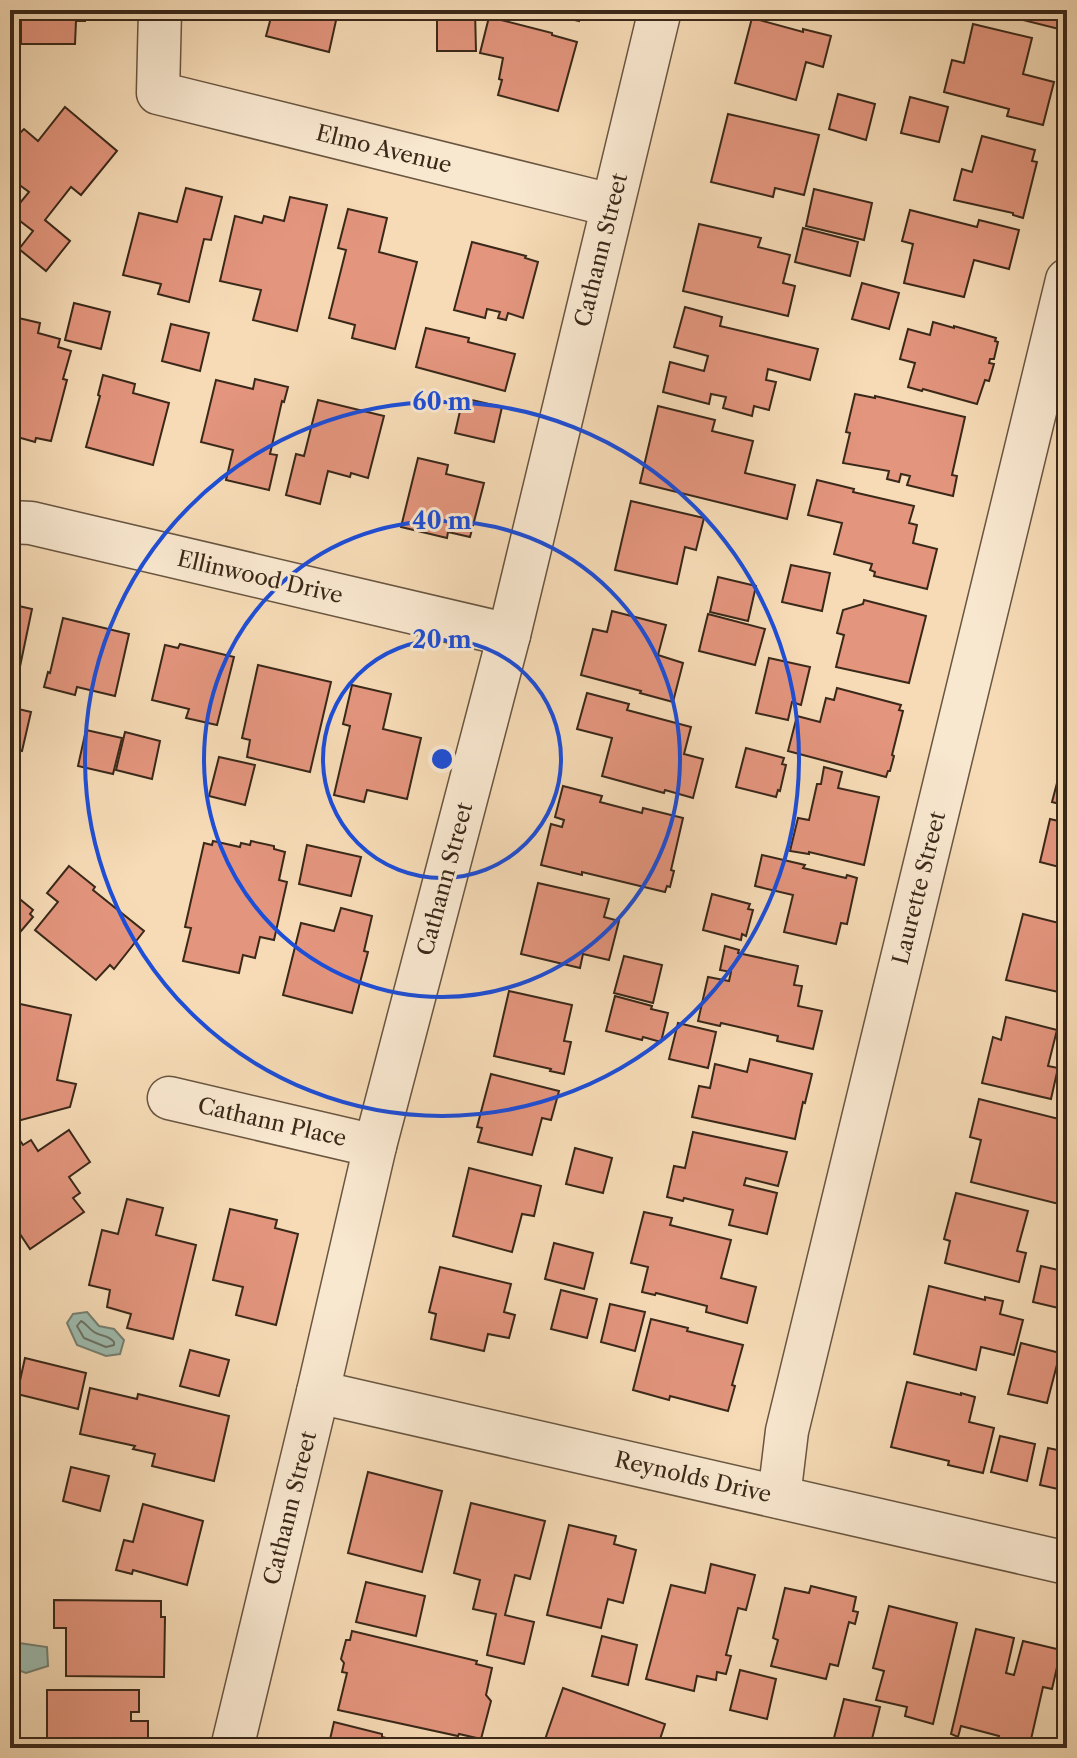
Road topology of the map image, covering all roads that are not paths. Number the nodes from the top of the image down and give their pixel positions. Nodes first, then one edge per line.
1 (160, 10) edge
2 (660, 10) edge
3 (611, 205) junction
4 (1067, 280) edge
5 (10, 522) edge
6 (509, 635) junction
7 (169, 1098) dead end
8 (375, 1146) junction
9 (318, 1392) junction
10 (779, 1497) junction
11 (1067, 1563) edge
12 (232, 1748) edge

1 - 3 street, Elmo Avenue
2 - 3 street, Cathann Street
3 - 6 street, Cathann Street
4 - 10 street, Laurette Street
5 - 6 street, Ellinwood Drive
6 - 8 street, Cathann Street
7 - 8 street, Cathann Place
8 - 9 street, Cathann Street
9 - 10 street, Reynolds Drive
9 - 12 street, Cathann Street
10 - 11 street, Reynolds Drive

